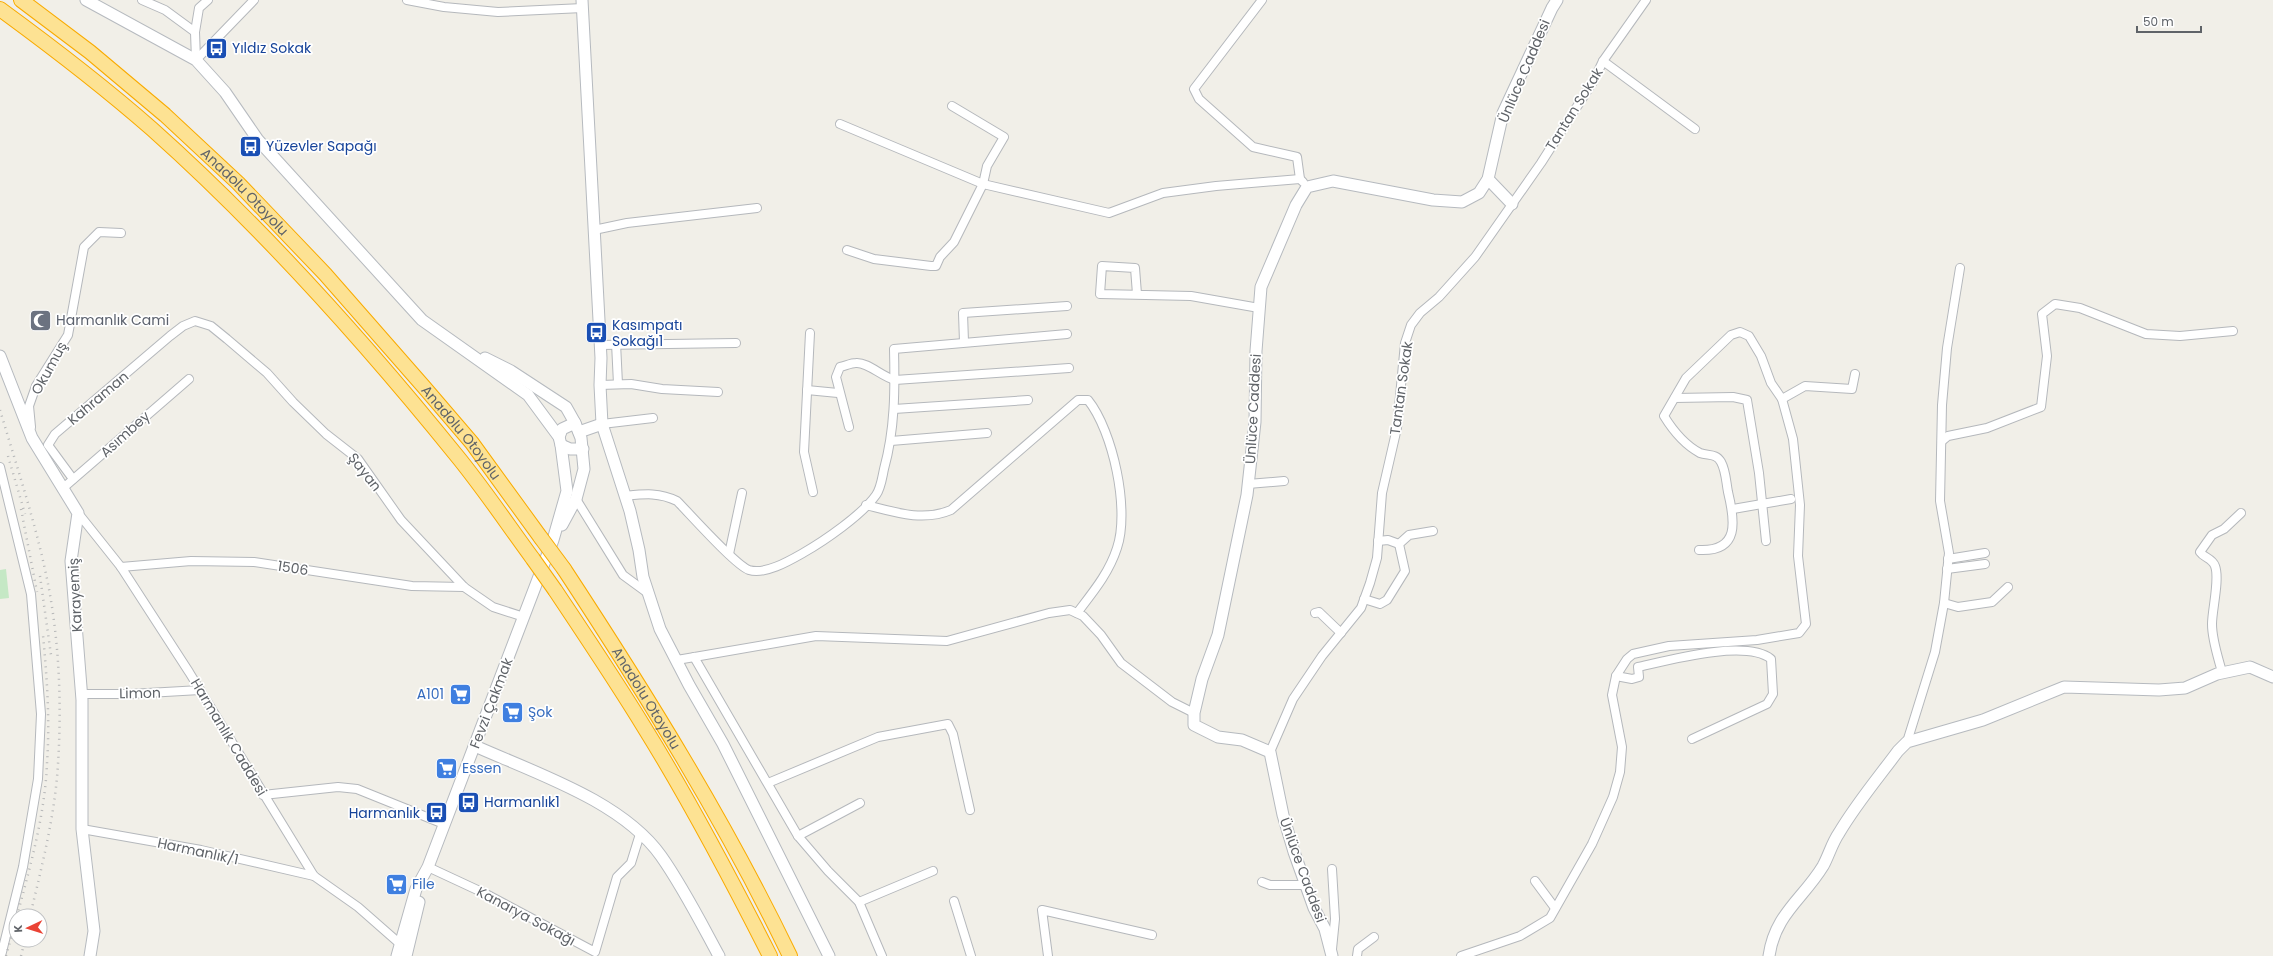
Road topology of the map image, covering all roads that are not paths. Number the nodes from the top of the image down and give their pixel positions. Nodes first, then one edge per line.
1 (21, 0) edge
2 (86, 0) edge
3 (142, 0) edge
4 (208, 0) edge
5 (254, 0) edge
6 (407, 0) edge
7 (447, 0) edge
8 (1262, 0) edge
9 (1557, 0) edge
10 (1646, 0) edge
11 (153, 2) edge
12 (582, 4) edge
13 (452, 8) junction
14 (0, 9) edge
15 (195, 32) junction
16 (196, 60) junction
17 (1603, 61) junction
18 (952, 106) dead end
19 (840, 124) dead end
20 (1695, 129) dead end
21 (1488, 179) junction
22 (1304, 183) junction
23 (983, 184) junction
24 (1512, 204) junction
25 (757, 208) dead end
26 (594, 230) junction
27 (121, 233) dead end
28 (847, 250) dead end
29 (1960, 268) dead end
30 (1137, 294) junction
31 (1067, 306) dead end
32 (1260, 308) junction
33 (183, 326) joint
34 (2233, 330) dead end
35 (810, 333) dead end
36 (1067, 334) dead end
37 (964, 342) junction
38 (454, 343) junction
39 (616, 344) junction
40 (736, 344) dead end
41 (600, 345) junction
42 (0, 356) edge
43 (1069, 368) dead end
44 (1855, 374) dead end
45 (189, 379) dead end
46 (895, 380) junction
47 (618, 384) junction
48 (600, 385) junction
49 (807, 390) junction
50 (718, 392) dead end
51 (838, 393) junction
52 (1676, 398) junction
53 (1782, 399) junction
54 (1028, 400) dead end
55 (894, 409) junction
56 (653, 418) dead end
57 (602, 424) junction
58 (849, 427) dead end
59 (577, 428) junction
60 (987, 433) dead end
61 (32, 438) junction
62 (560, 441) junction
63 (891, 441) junction
64 (1942, 441) junction
65 (583, 449) junction
66 (0, 467) edge
67 (73, 480) junction
68 (1284, 480) dead end
69 (1248, 484) junction
70 (62, 490) junction
71 (813, 492) dead end
72 (742, 494) dead end
73 (625, 496) junction
74 (576, 499) junction
75 (1791, 499) dead end
76 (4, 500) edge
77 (1762, 503) junction
78 (866, 505) junction
79 (1733, 509) junction
80 (78, 513) junction
81 (2242, 513) dead end
82 (1433, 531) dead end
83 (547, 539) junction
84 (1378, 541) junction
85 (1766, 541) dead end
86 (1399, 544) junction
87 (1698, 550) dead end
88 (1985, 553) dead end
89 (729, 554) junction
90 (1948, 559) junction
91 (1985, 564) dead end
92 (121, 567) junction
93 (1947, 568) junction
94 (464, 587) junction
95 (2008, 587) dead end
96 (650, 595) junction
97 (1364, 599) junction
98 (1944, 603) junction
99 (1077, 613) junction
100 (1315, 613) dead end
101 (524, 617) junction
102 (1341, 633) junction
103 (694, 657) junction
104 (677, 660) junction
105 (2222, 672) junction
106 (1616, 676) junction
107 (2273, 677) edge
108 (200, 690) junction
109 (81, 694) junction
110 (1194, 713) junction
111 (1692, 739) dead end
112 (1907, 742) junction
113 (475, 746) junction
114 (1270, 752) junction
115 (768, 783) junction
116 (263, 795) junction
117 (860, 803) dead end
118 (970, 810) dead end
119 (444, 824) junction
120 (82, 828) junction
121 (640, 834) junction
122 (798, 836) junction
123 (428, 867) junction
124 (1332, 869) dead end
125 (933, 871) dead end
126 (314, 876) junction
127 (1535, 881) dead end
128 (1262, 882) dead end
129 (1306, 885) junction
130 (954, 901) dead end
131 (859, 902) junction
132 (1555, 908) junction
133 (1152, 935) dead end
134 (1374, 937) dead end
135 (399, 943) junction
136 (1332, 954) edge
137 (1, 956) edge
138 (90, 956) edge
139 (399, 956) edge
140 (719, 956) edge
141 (770, 956) edge
142 (790, 956) edge
143 (829, 956) edge
144 (882, 956) edge
145 (971, 956) edge
146 (1048, 956) edge
147 (1357, 956) edge
148 (1461, 956) edge
149 (1769, 956) edge

1 - 83 highway, Anadolu Otoyolu
2 - 16 street
3 - 11 street
4 - 15 street
5 - 16 street
6 - 13 street
7 - 13 street
8 - 22 street
9 - 21 street, Ünlüce Caddesi
10 - 17 street, Tantan Sokak
11 - 15 street
12 - 13 street
12 - 26 street
14 - 141 highway, Anadolu Otoyolu, bridge
15 - 16 street
16 - 38 street
17 - 20 street
17 - 24 street, Tantan Sokak
18 - 23 street
19 - 23 street
21 - 22 street, Ünlüce Caddesi
21 - 24 street
22 - 23 street
22 - 32 street, Ünlüce Caddesi
23 - 28 street
24 - 84 street, Tantan Sokak
25 - 26 street
26 - 41 street
27 - 61 street, Okumuş
29 - 64 street
30 - 30 street
30 - 32 street
31 - 37 street
32 - 69 street, Ünlüce Caddesi
33 - 67 street, Kahraman
33 - 94 street, Şayan
34 - 64 street
35 - 49 street
36 - 37 street
37 - 46 street
38 - 59 street
38 - 62 street
39 - 40 street
39 - 41 street
39 - 47 street
41 - 48 street
42 - 61 street
43 - 46 street
44 - 53 street
45 - 67 street, Asımbey
46 - 51 street
46 - 55 street
47 - 48 street
47 - 50 street
48 - 57 street
49 - 51 street
49 - 71 street
51 - 58 street
52 - 53 street
52 - 77 street
52 - 79 street
53 - 106 street
54 - 55 street
55 - 63 street
56 - 57 street
57 - 59 street
57 - 73 street
59 - 62 street
59 - 65 street
60 - 63 street
61 - 70 street
62 - 65 street
62 - 83 street
63 - 78 street
64 - 90 street
65 - 74 street
66 - 76 street
67 - 70 street, Asımbey
68 - 69 street
69 - 110 street, Ünlüce Caddesi
70 - 80 street
72 - 89 street
73 - 89 street
73 - 96 street
74 - 83 street
74 - 96 street
75 - 77 street
76 - 137 street
77 - 79 street
77 - 85 street
78 - 89 street
78 - 99 street
79 - 87 street
80 - 92 street, Harmanlık Caddesi
80 - 109 street, Karayemiş
81 - 105 street
82 - 86 street
83 - 101 street, Fevzi Çakmak
83 - 142 highway, Anadolu Otoyolu, bridge
84 - 86 street
84 - 97 street, Tantan Sokak
86 - 97 street
88 - 90 street
90 - 93 street
91 - 93 street
92 - 94 street, 1506
92 - 108 street, Harmanlık Caddesi
93 - 98 street
94 - 101 street, Şayan
95 - 98 street
96 - 104 street
97 - 102 street, Tantan Sokak
98 - 112 street
99 - 103 street
99 - 110 street
100 - 102 street
101 - 113 street, Fevzi Çakmak
102 - 114 street, Tantan Sokak
103 - 104 street
103 - 115 street
104 - 143 street
105 - 107 street
105 - 112 street
106 - 111 street
106 - 132 street
108 - 109 street, Limon
108 - 116 street, Harmanlık Caddesi
109 - 120 street, Karayemiş
110 - 114 street
112 - 149 street
113 - 119 street, Fevzi Çakmak
113 - 121 street
114 - 129 street, Ünlüce Caddesi
115 - 118 street
115 - 122 street
116 - 119 street
116 - 126 street, Harmanlık Caddesi
117 - 122 street
119 - 123 street, Fevzi Çakmak
120 - 126 street, Harmanlık/1
120 - 138 street, Karayemiş
121 - 123 street, Kanarya Sokağı
121 - 140 street
122 - 131 street
123 - 135 street
123 - 139 street
124 - 136 street
125 - 131 street
126 - 135 street, Harmanlık Caddesi
127 - 132 street
128 - 129 street
129 - 136 street, Ünlüce Caddesi
130 - 145 street
131 - 144 street
132 - 148 street
133 - 146 street
134 - 147 street
135 - 139 street

